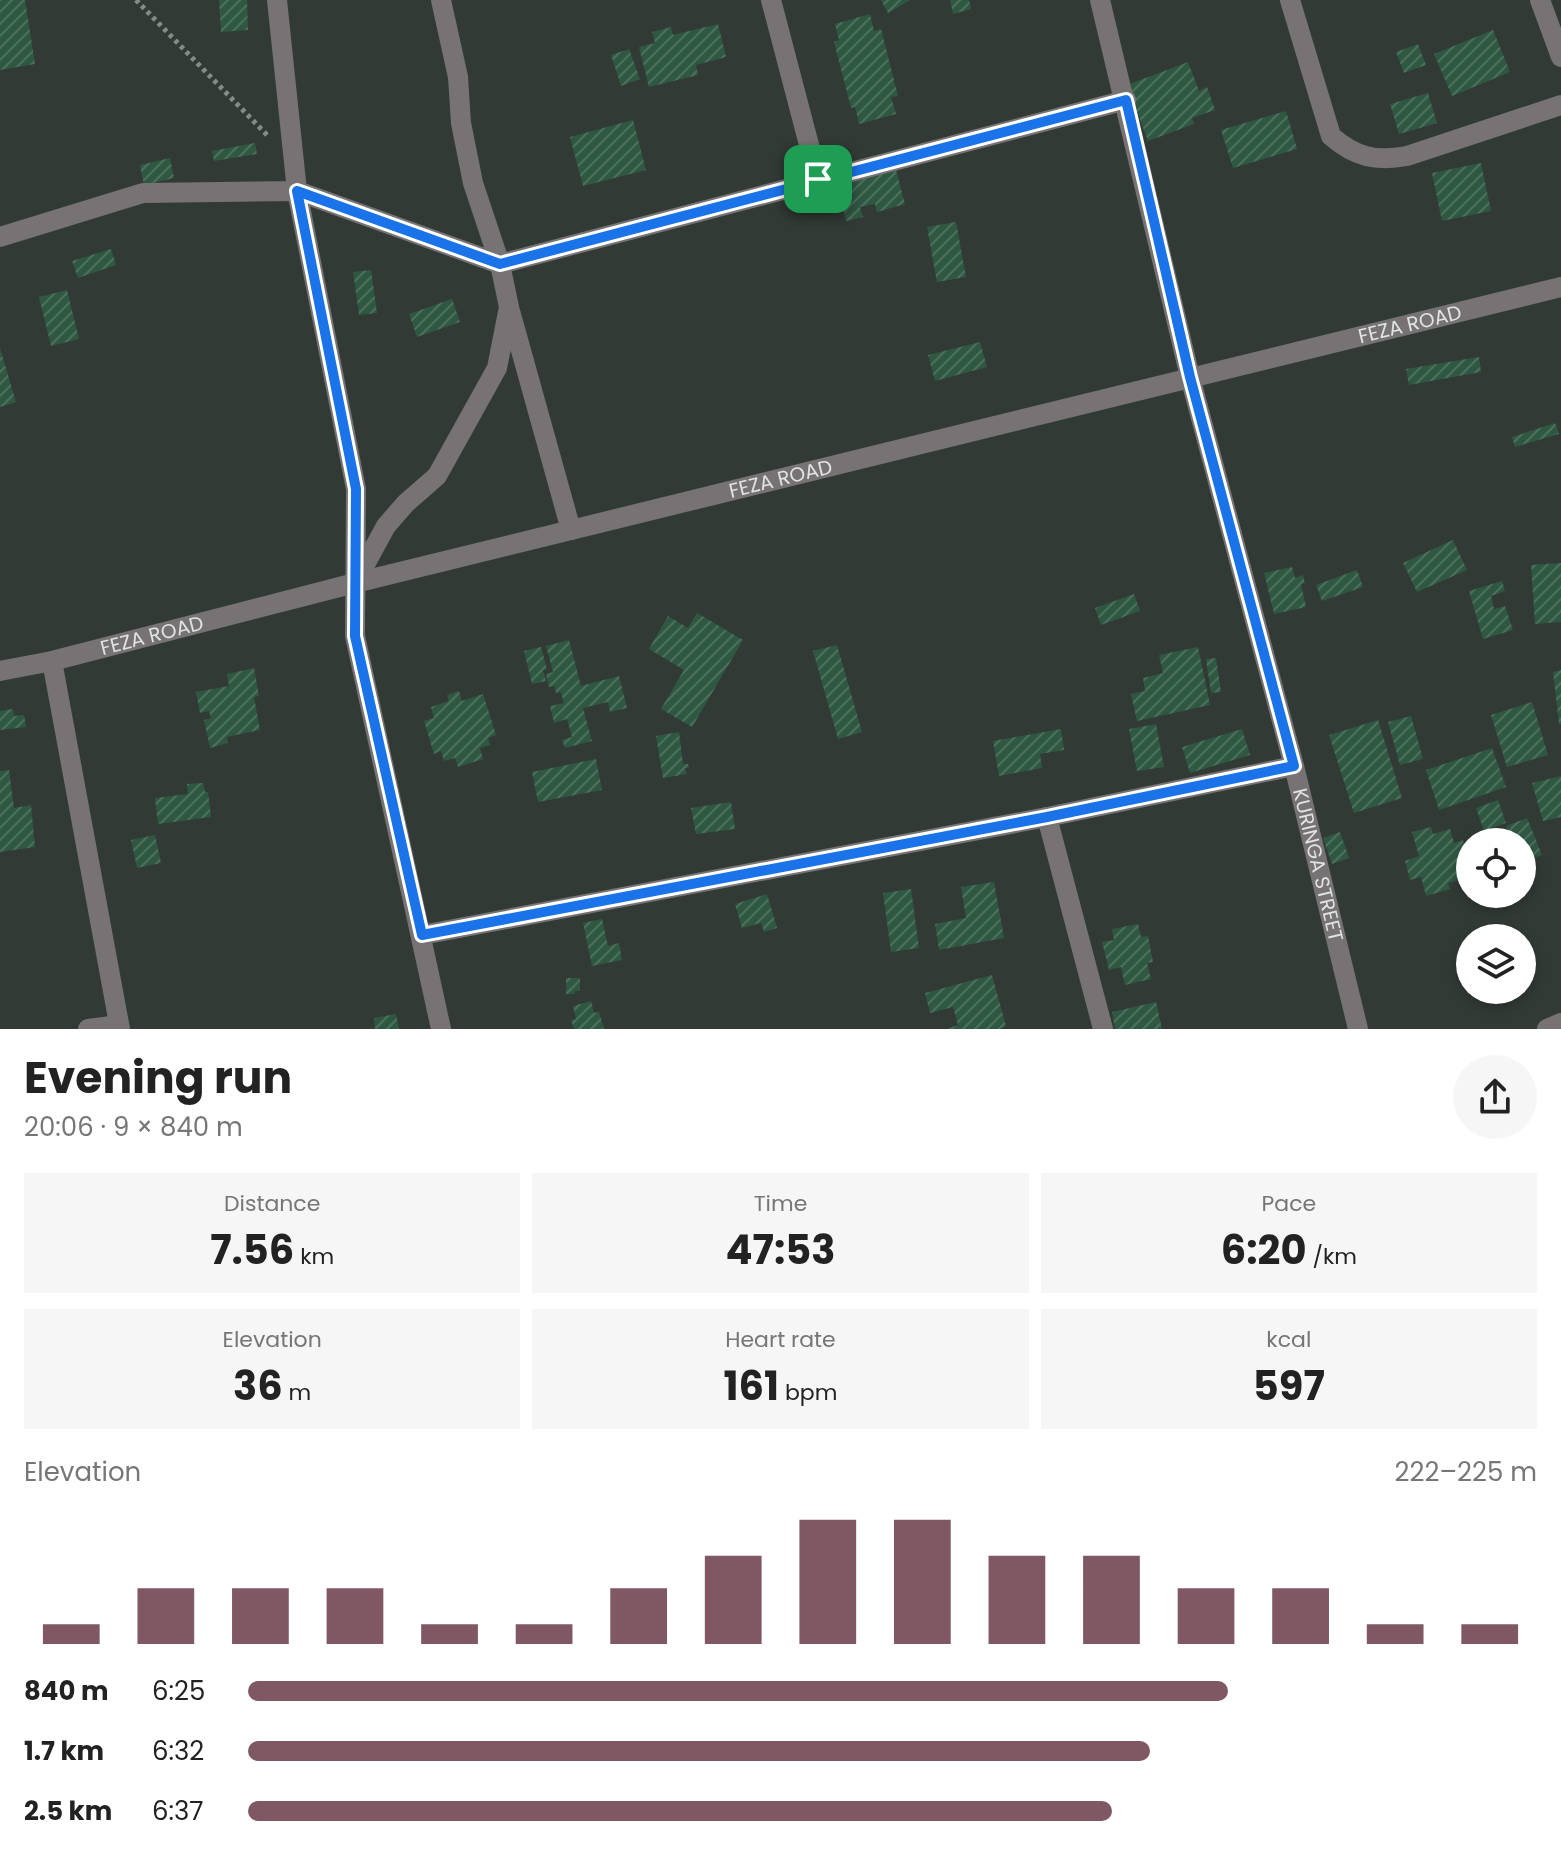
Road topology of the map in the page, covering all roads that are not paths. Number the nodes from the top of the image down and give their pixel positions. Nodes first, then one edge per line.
1 (277, 0) edge
2 (441, 0) edge
3 (771, 0) edge
4 (1100, 0) edge
5 (1290, 0) edge
6 (1540, 0) edge
7 (1561, 57) edge
8 (1126, 100) junction
9 (1561, 105) edge
10 (818, 179) junction
11 (297, 191) junction
12 (0, 237) edge
13 (500, 264) junction
14 (1561, 287) edge
15 (509, 307) junction
16 (1190, 377) junction
17 (571, 530) junction
18 (355, 583) junction
19 (52, 661) junction
20 (0, 671) edge
21 (1294, 766) junction
22 (1047, 817) junction
23 (422, 935) junction
24 (1561, 1023) edge
25 (120, 1027) edge
26 (88, 1029) edge
27 (441, 1029) edge
28 (1103, 1029) edge
29 (1358, 1029) edge
30 (1547, 1029) edge

1 - 11 street
2 - 13 street
3 - 10 street
4 - 8 street, KURINGA STREET
5 - 9 street
6 - 7 street
8 - 10 street
8 - 16 street, KURINGA STREET
10 - 13 street
11 - 12 street
11 - 13 street
11 - 18 street
13 - 15 street
14 - 16 street, FEZA ROAD
15 - 17 street
15 - 18 street
16 - 17 street, FEZA ROAD
16 - 21 street, KURINGA STREET
17 - 18 street, FEZA ROAD
18 - 19 street, FEZA ROAD
18 - 23 street
19 - 20 street, FEZA ROAD
19 - 25 street
21 - 22 street
21 - 29 street, KURINGA STREET
22 - 23 street
22 - 28 street
23 - 27 street
24 - 30 street
25 - 26 street

